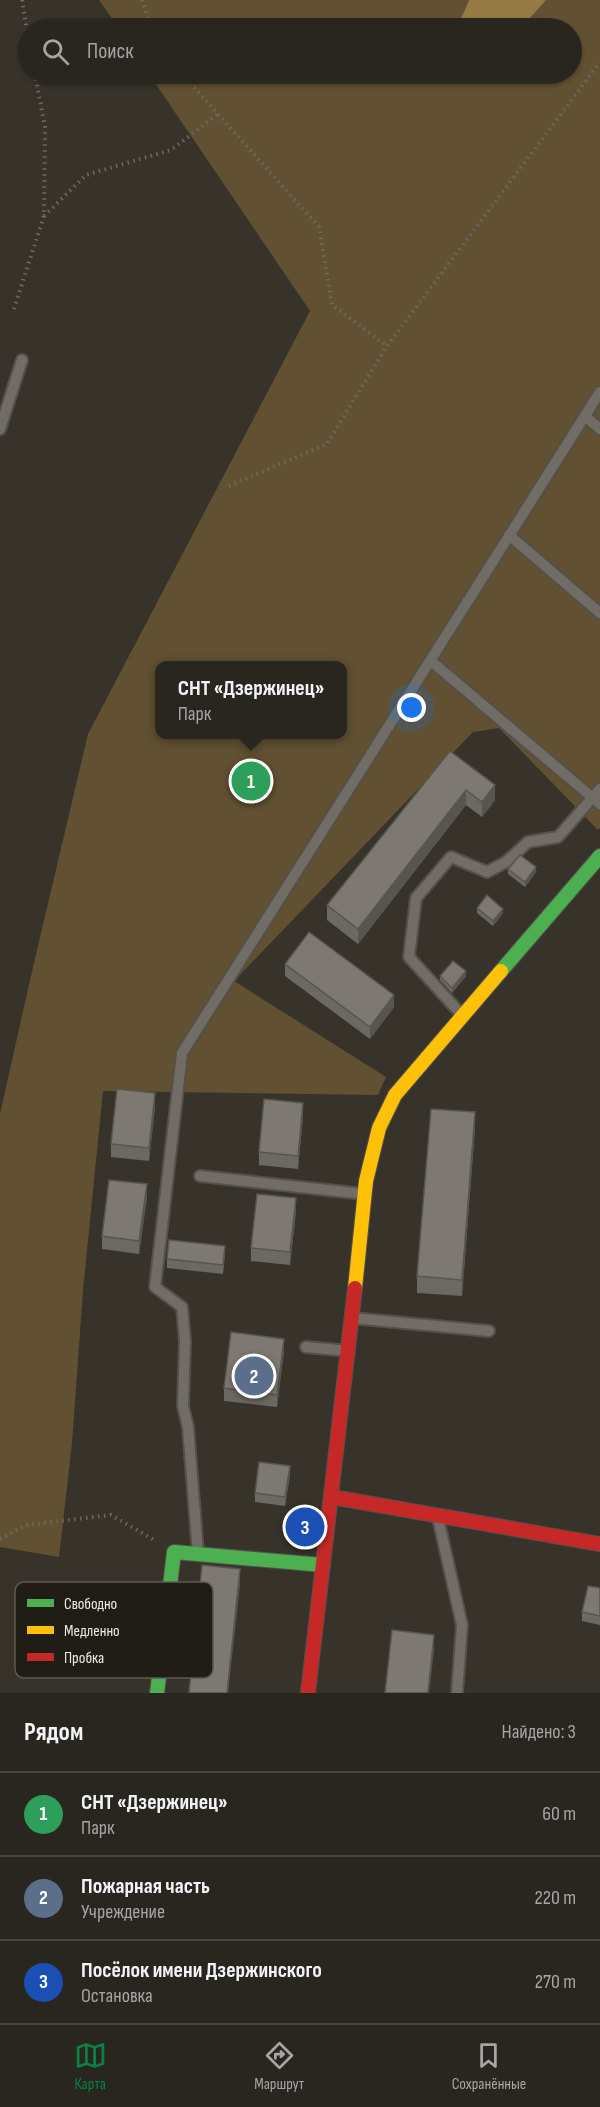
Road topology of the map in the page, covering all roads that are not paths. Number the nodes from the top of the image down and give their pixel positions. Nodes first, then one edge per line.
1 (22, 360) dead end
2 (600, 392) edge
3 (585, 416) junction
4 (0, 429) edge
5 (600, 429) edge
6 (509, 535) junction
7 (600, 613) edge
8 (431, 661) junction
9 (598, 797) edge
10 (600, 856) edge
11 (464, 1016) junction
12 (200, 1176) dead end
13 (364, 1194) junction
14 (352, 1318) junction
15 (489, 1331) dead end
16 (306, 1347) dead end
17 (349, 1351) junction
18 (332, 1497) junction
19 (438, 1515) junction
20 (600, 1544) edge
21 (198, 1554) junction
22 (323, 1565) junction
23 (170, 1582) edge
24 (159, 1678) edge
25 (157, 1693) edge
26 (308, 1693) edge
27 (457, 1693) edge

1 - 4 lane
2 - 3 lane
3 - 5 lane
3 - 6 lane
6 - 7 lane
6 - 8 lane
8 - 9 lane
8 - 21 lane
9 - 11 lane
10 - 11 street
11 - 13 street
12 - 13 lane
13 - 14 street
14 - 15 lane
14 - 17 street
16 - 17 lane
17 - 18 street
18 - 19 street
18 - 22 street
19 - 20 street
19 - 27 lane
21 - 22 street
21 - 23 street
22 - 26 street
24 - 25 street

